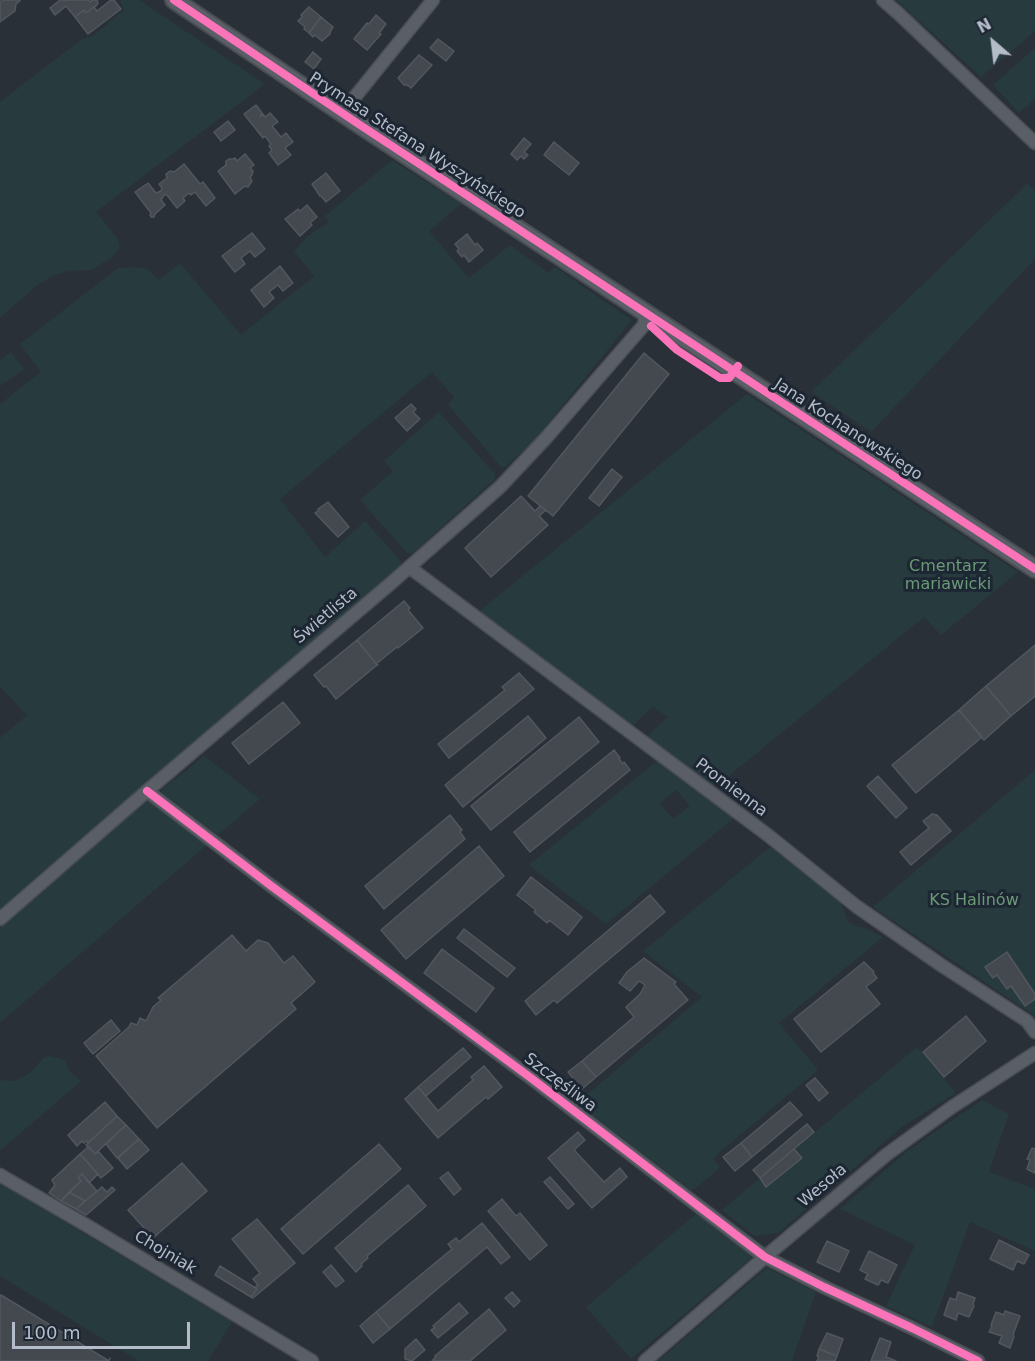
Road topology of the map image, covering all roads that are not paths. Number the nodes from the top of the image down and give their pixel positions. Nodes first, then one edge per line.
1 (174, 0) edge
2 (433, 0) edge
3 (883, 0) edge
4 (342, 113) junction
5 (1035, 143) edge
6 (646, 313) junction
7 (409, 567) junction
8 (1035, 569) edge
9 (147, 791) junction
10 (0, 919) edge
11 (1035, 1032) edge
12 (1035, 1053) edge
13 (0, 1175) edge
14 (765, 1257) junction
15 (312, 1361) edge
16 (645, 1361) edge
17 (978, 1361) edge

1 - 4 street, Prymasa Stefana Wyszyńskiego
2 - 4 street, Prymasa Stefana Wyszyńskiego
3 - 5 street
4 - 6 street, Prymasa Stefana Wyszyńskiego
6 - 7 street, Świetlista
6 - 8 street, Jana Kochanowskiego
7 - 9 street, Świetlista
7 - 11 street, Promienna
9 - 10 street, Świetlista
9 - 14 street, Szczęśliwa
12 - 14 street, Wesoła
13 - 15 street, Chojniak
14 - 16 street, Wesoła
14 - 17 street, Szczęśliwa

